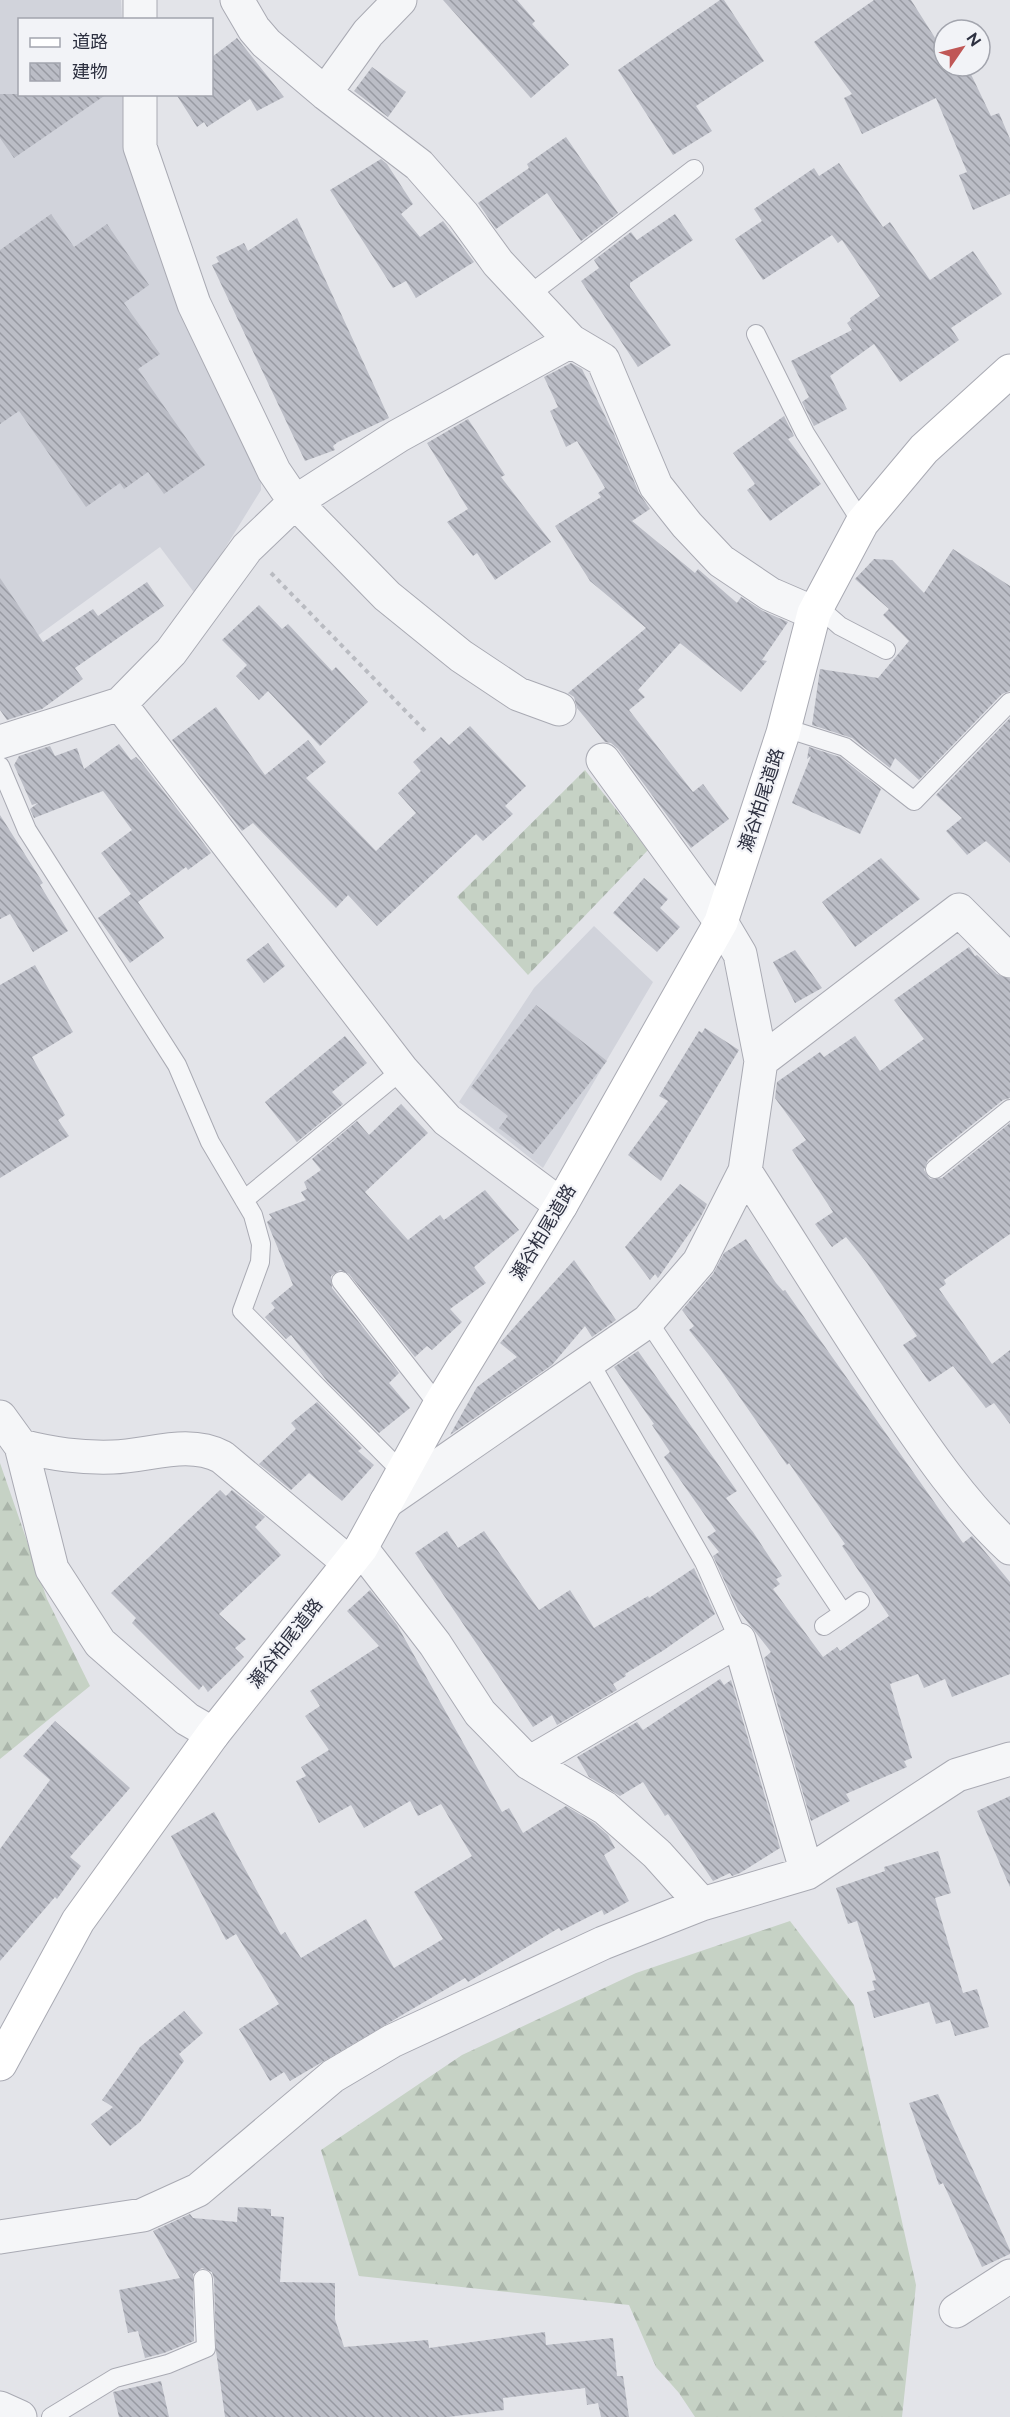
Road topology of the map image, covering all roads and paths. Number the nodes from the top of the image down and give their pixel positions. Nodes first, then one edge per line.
1 (140, 0) edge
2 (237, 0) edge
3 (400, 0) edge
4 (140, 18) edge
5 (325, 93) junction
6 (140, 96) edge
7 (694, 169) dead end
8 (529, 295) junction
9 (756, 334) dead end
10 (571, 341) junction
11 (1010, 370) edge
12 (295, 502) junction
13 (862, 523) junction
14 (247, 548) junction
15 (815, 610) junction
16 (886, 650) dead end
17 (1010, 702) edge
18 (120, 704) junction
19 (559, 709) dead end
20 (785, 728) junction
21 (425, 731) dead end
22 (0, 742) edge
23 (603, 760) dead end
24 (0, 766) edge
25 (721, 922) junction
26 (1010, 961) edge
27 (761, 1061) junction
28 (402, 1070) junction
29 (1010, 1109) edge
30 (934, 1168) dead end
31 (745, 1171) junction
32 (244, 1200) junction
33 (561, 1205) junction
34 (341, 1281) dead end
35 (648, 1320) junction
36 (589, 1361) junction
37 (439, 1406) junction
38 (0, 1417) edge
39 (21, 1446) junction
40 (402, 1472) junction
41 (386, 1502) junction
42 (1010, 1548) edge
43 (355, 1556) junction
44 (860, 1601) dead end
45 (843, 1613) junction
46 (825, 1626) dead end
47 (739, 1640) junction
48 (213, 1734) junction
49 (1010, 1759) edge
50 (529, 1763) junction
51 (807, 1873) junction
52 (702, 1904) junction
53 (0, 2064) edge
54 (0, 2237) edge
55 (1010, 2276) edge
56 (203, 2279) dead end
57 (956, 2311) dead end
58 (0, 2409) edge
59 (20, 2417) edge
60 (51, 2417) edge

1 - 4 street
2 - 5 street
3 - 5 street
5 - 8 street
6 - 12 street
7 - 8 lane
8 - 10 street
9 - 13 lane
10 - 12 street
10 - 15 street
11 - 13 main road, 瀬谷柏尾道路
12 - 14 street
12 - 19 street
13 - 15 main road, 瀬谷柏尾道路
14 - 18 street
14 - 21 path
15 - 16 lane
15 - 20 main road, 瀬谷柏尾道路
17 - 20 lane
18 - 22 street
18 - 28 street
20 - 25 main road, 瀬谷柏尾道路
23 - 25 street
24 - 32 lane
25 - 27 street
25 - 33 main road, 瀬谷柏尾道路
26 - 27 street
27 - 31 street
28 - 32 lane
28 - 33 street
29 - 30 lane
31 - 35 street
31 - 42 street
32 - 40 lane
33 - 37 main road, 瀬谷柏尾道路
34 - 37 lane
35 - 36 street
35 - 45 lane
36 - 41 street
36 - 47 lane
37 - 40 main road, 瀬谷柏尾道路
38 - 39 street
39 - 43 street
39 - 48 street
40 - 41 main road, 瀬谷柏尾道路
41 - 43 main road, 瀬谷柏尾道路
43 - 48 main road, 瀬谷柏尾道路
43 - 50 street
44 - 45 lane
45 - 46 lane
47 - 50 street
47 - 51 street
48 - 53 main road, 瀬谷柏尾道路
49 - 51 street
50 - 52 street
51 - 52 street
52 - 54 street
55 - 57 street
56 - 60 lane
58 - 59 street

